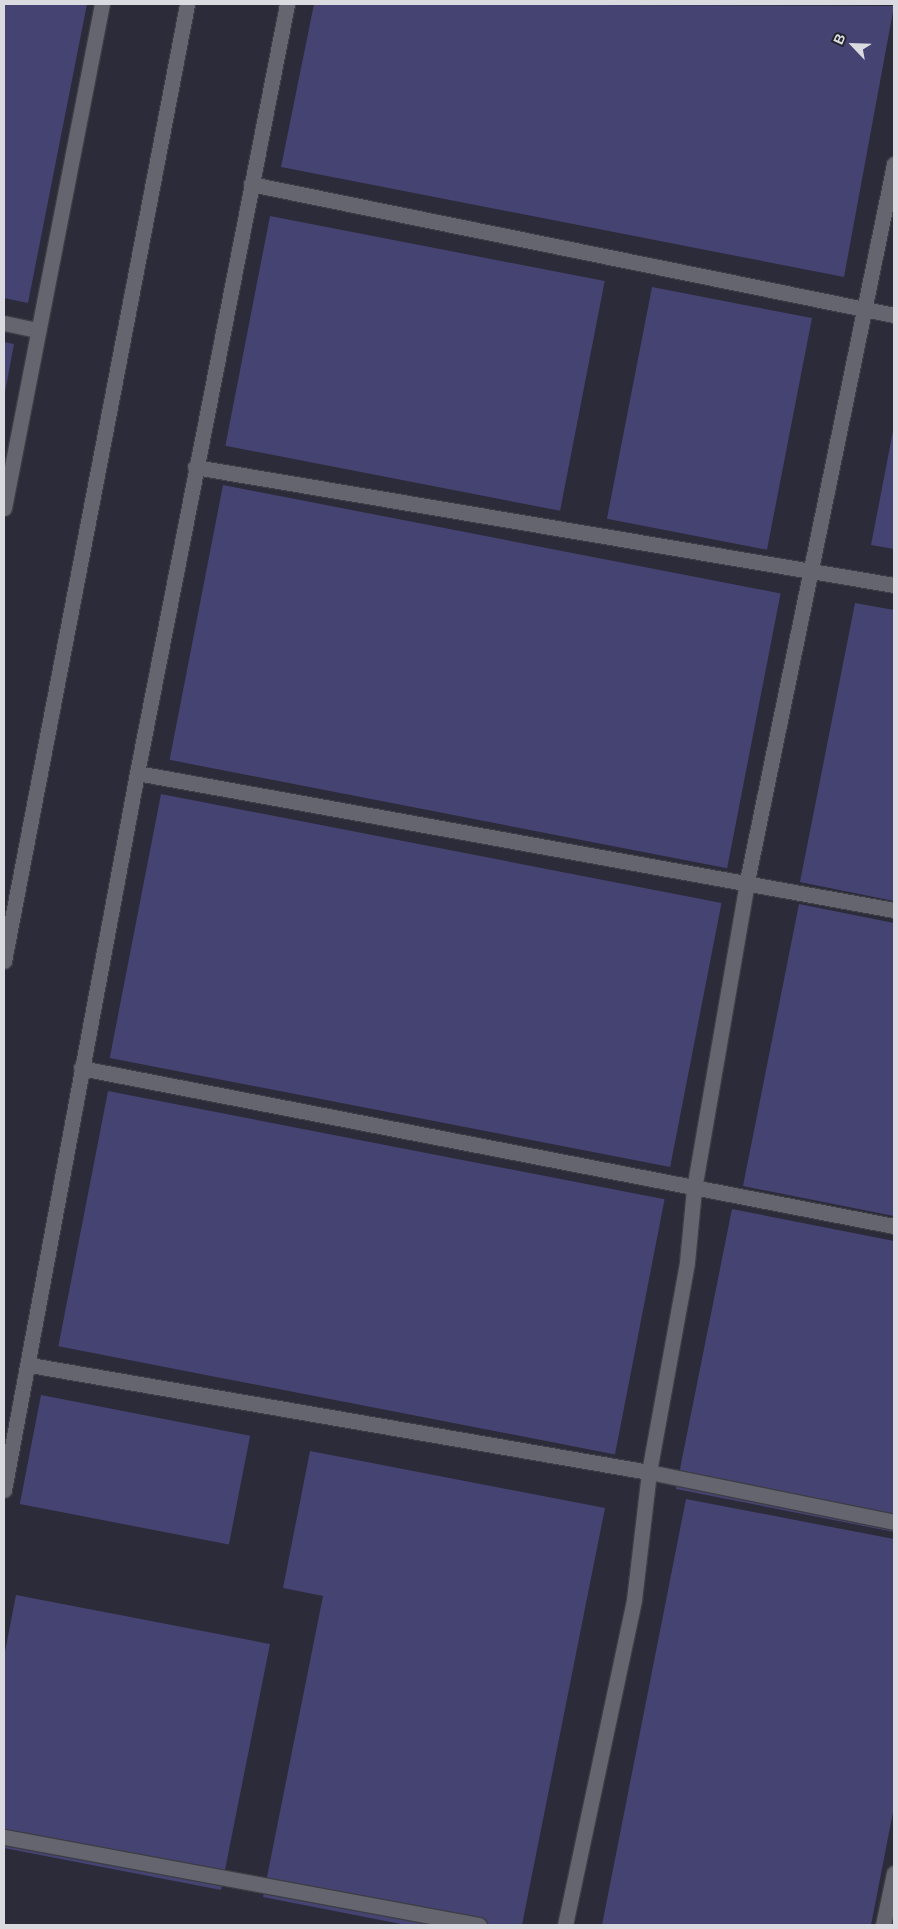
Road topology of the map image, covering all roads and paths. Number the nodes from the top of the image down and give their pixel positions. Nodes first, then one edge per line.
1 (102, 4) edge
2 (187, 4) edge
3 (287, 4) edge
4 (894, 164) edge
5 (250, 184) junction
6 (864, 309) junction
7 (894, 315) edge
8 (4, 323) edge
9 (37, 330) junction
10 (195, 467) junction
11 (4, 508) edge
12 (809, 568) junction
13 (894, 585) edge
14 (137, 773) junction
15 (747, 881) junction
16 (894, 910) edge
17 (4, 961) edge
18 (81, 1068) junction
19 (694, 1189) junction
20 (894, 1226) edge
21 (30, 1365) junction
22 (649, 1472) junction
23 (4, 1490) edge
24 (894, 1522) edge
25 (4, 1837) edge
26 (894, 1873) edge
27 (479, 1925) edge
28 (565, 1925) edge
29 (883, 1925) edge

1 - 9 street
2 - 17 street
3 - 5 street
4 - 6 street
5 - 6 street
5 - 10 street
6 - 7 street
6 - 12 street
8 - 9 street
9 - 11 street
10 - 12 street
10 - 14 street
12 - 13 street
12 - 15 street
14 - 15 street
14 - 18 street
15 - 16 street
15 - 19 street
18 - 19 street
18 - 21 street
19 - 20 street
19 - 22 street
21 - 22 street
21 - 23 street
22 - 24 street
22 - 28 street
25 - 27 street
26 - 29 street

